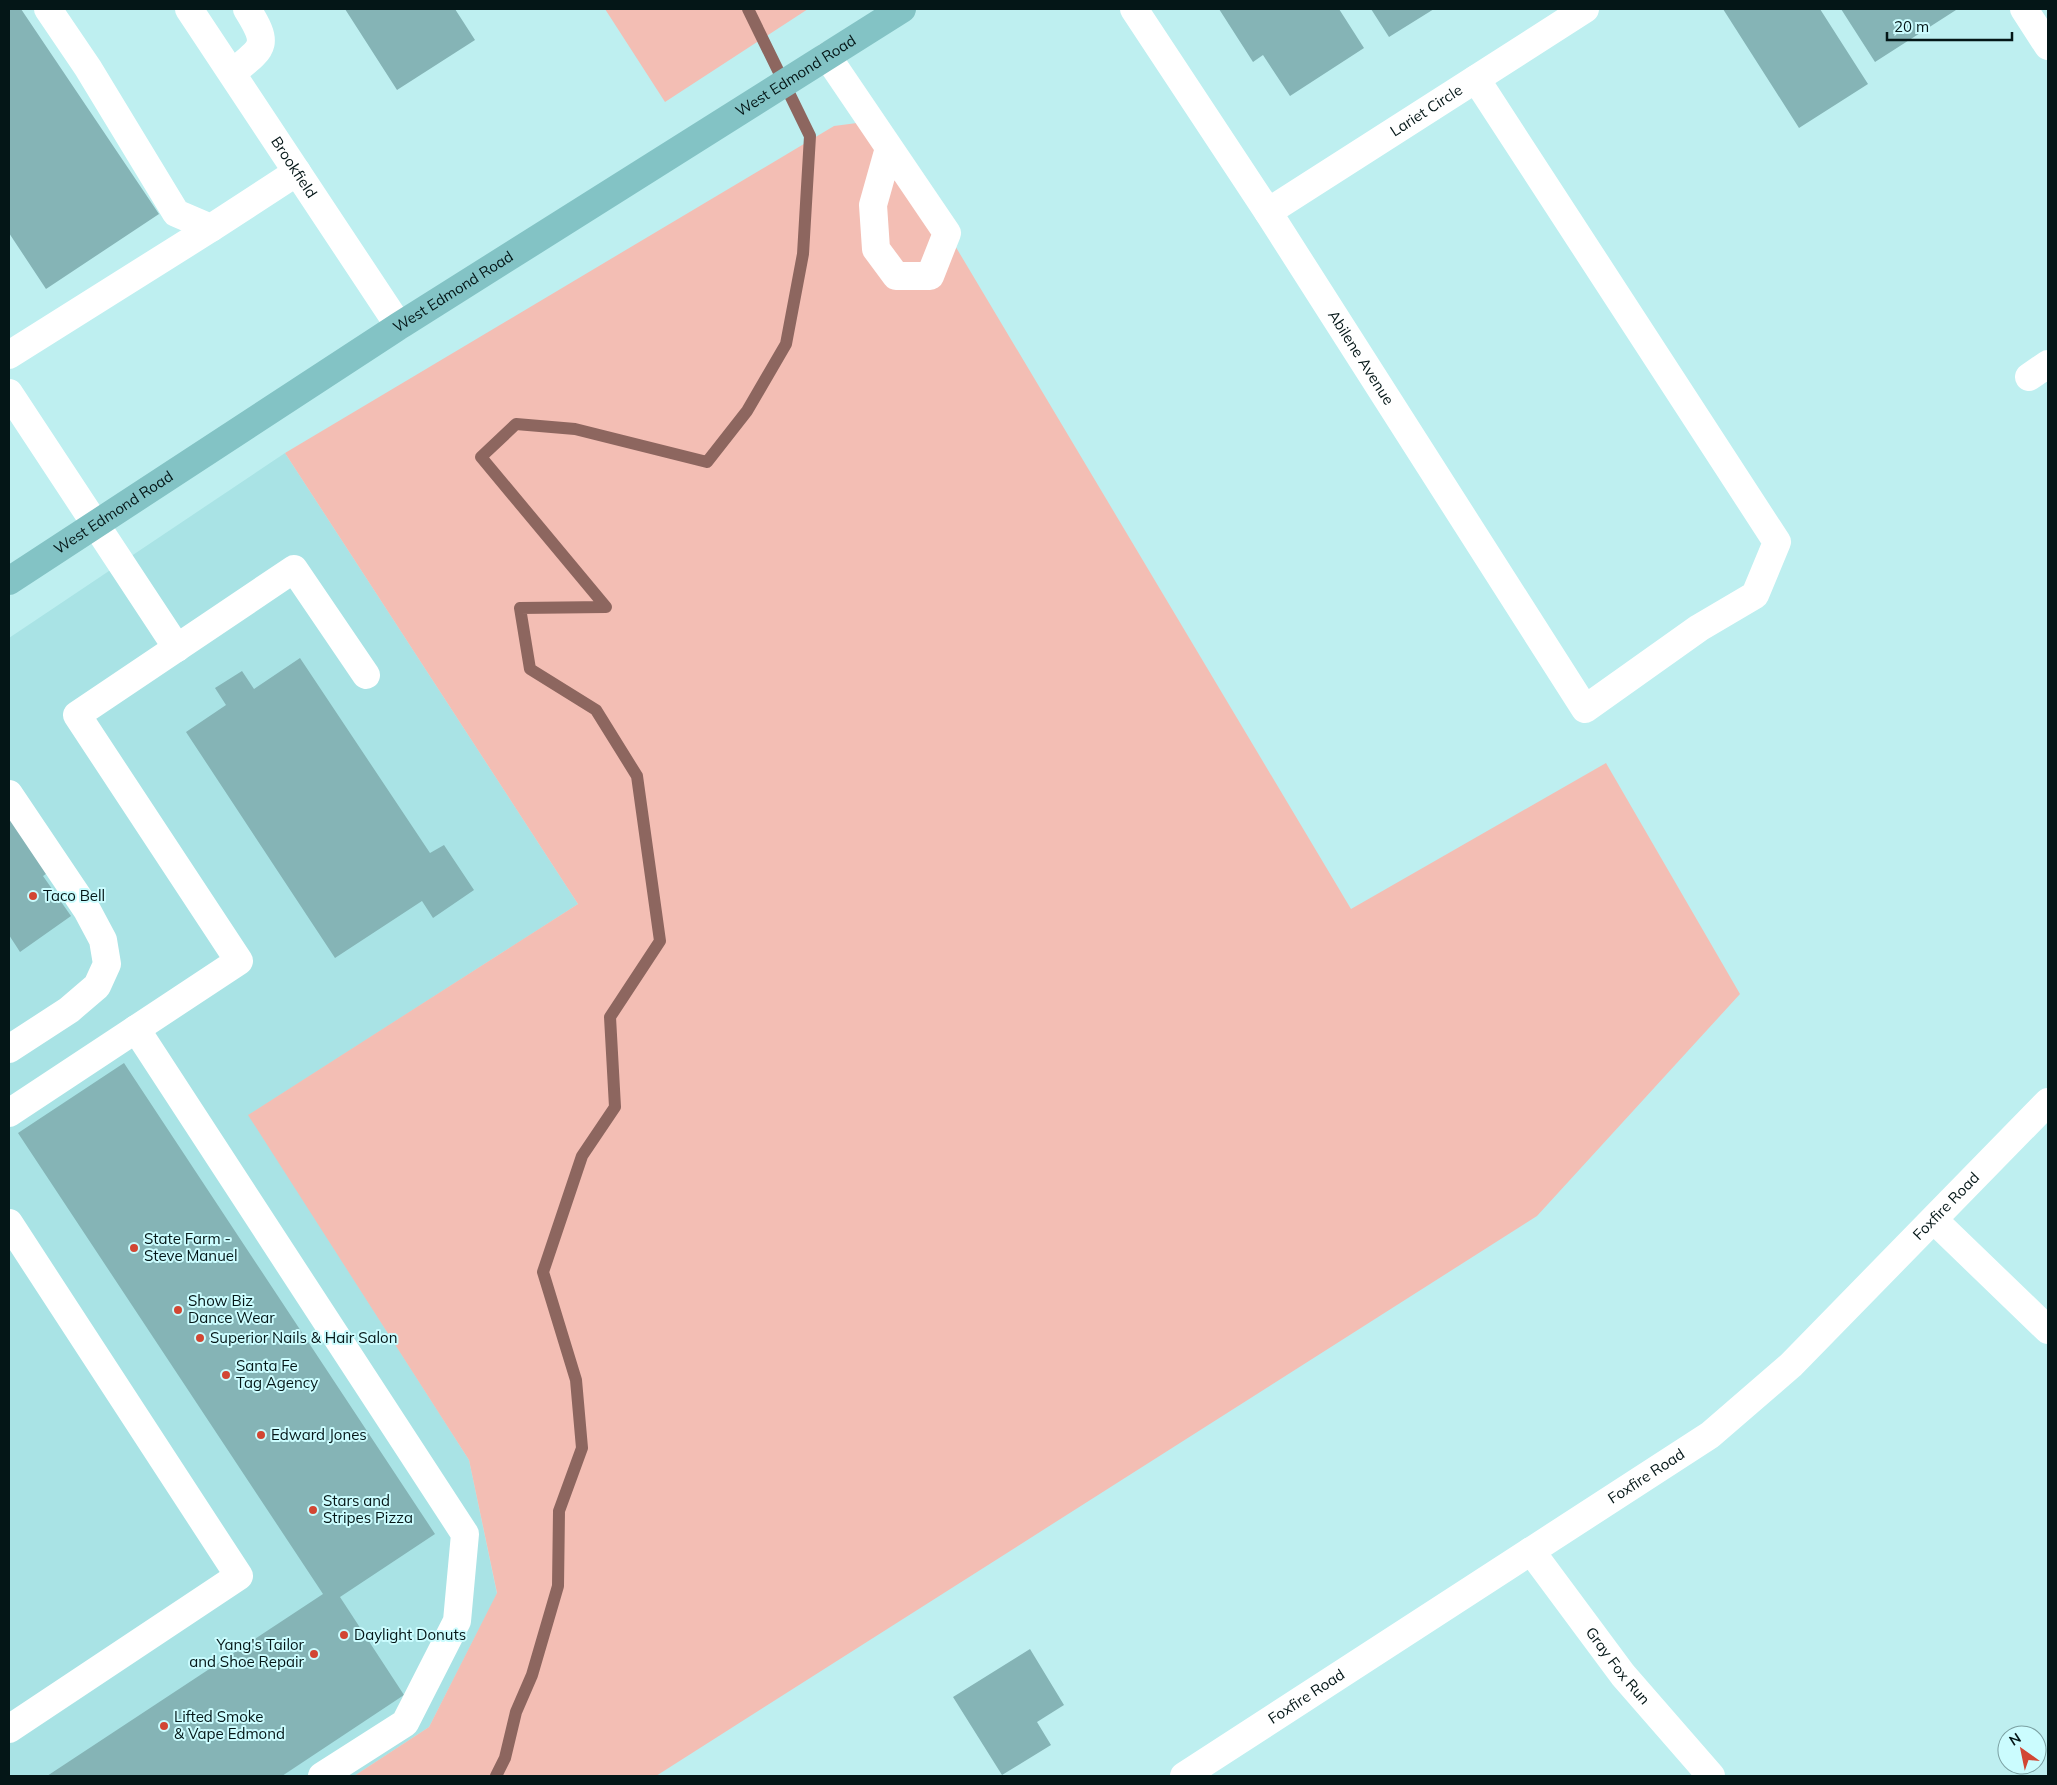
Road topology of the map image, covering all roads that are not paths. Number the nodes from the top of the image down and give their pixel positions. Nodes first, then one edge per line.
1 (48, 9) edge
2 (189, 9) edge
3 (247, 9) edge
4 (902, 9) edge
5 (1134, 9) edge
6 (1585, 9) edge
7 (2024, 9) edge
8 (2048, 46) edge
9 (827, 56) junction
10 (232, 73) junction
11 (1476, 79) junction
12 (889, 148) dead end
13 (297, 172) junction
14 (1268, 212) junction
15 (210, 228) junction
16 (399, 326) junction
17 (9, 355) edge
18 (9, 393) edge
19 (96, 523) junction
20 (9, 581) edge
21 (177, 648) junction
22 (366, 675) dead end
23 (9, 794) edge
24 (136, 1029) junction
25 (9, 1049) edge
26 (2048, 1102) edge
27 (9, 1113) edge
28 (1934, 1220) junction
29 (9, 1223) edge
30 (2048, 1330) edge
31 (1532, 1551) junction
32 (9, 1728) edge
33 (322, 1776) edge
34 (1184, 1776) edge
35 (1711, 1776) edge

1 - 15 street
2 - 10 street, Brookfield
3 - 10 street
4 - 9 main road, West Edmond Road
5 - 14 street, Abilene Avenue
6 - 11 street, Lariet Circle
7 - 8 street
9 - 12 street
9 - 16 main road, West Edmond Road
10 - 13 street, Brookfield
11 - 14 street, Lariet Circle
11 - 14 street, Abilene Avenue
13 - 15 street
13 - 16 street, Brookfield
15 - 17 street
16 - 19 main road, West Edmond Road
18 - 19 street
19 - 20 main road, West Edmond Road
19 - 21 street
21 - 22 street
21 - 24 street
23 - 25 street
24 - 27 street
24 - 33 street
26 - 28 street, Foxfire Road
28 - 30 street
28 - 31 street, Foxfire Road
29 - 32 street
31 - 34 street, Foxfire Road
31 - 35 street, Gray Fox Run

